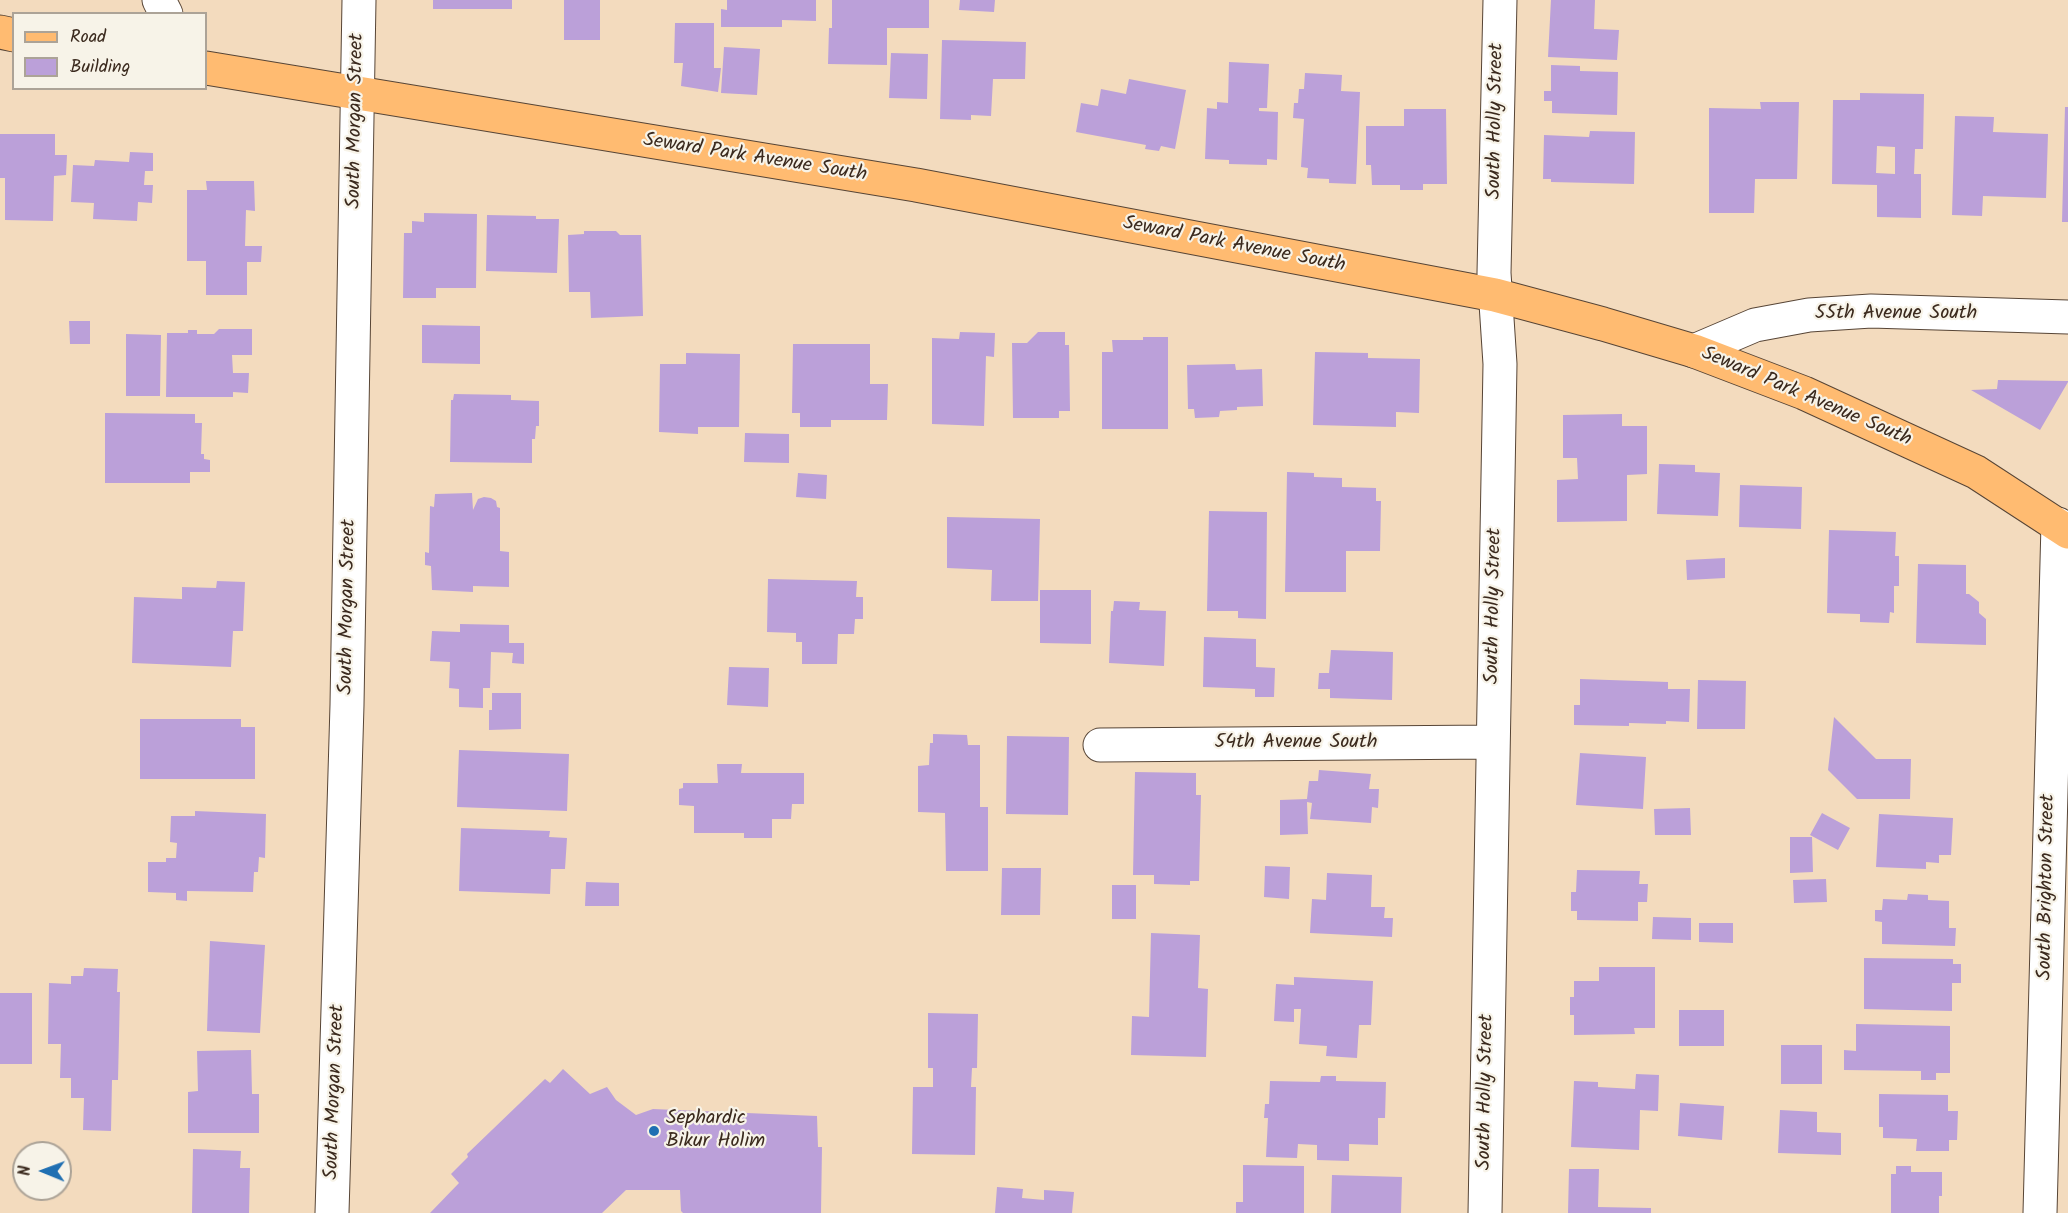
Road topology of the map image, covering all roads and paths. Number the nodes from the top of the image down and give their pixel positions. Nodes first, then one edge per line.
1 (359, 0) edge
2 (1500, 0) edge
3 (207, 68) edge
4 (357, 94) junction
5 (1495, 296) junction
6 (2068, 317) edge
7 (1694, 351) junction
8 (2063, 528) edge
9 (1493, 742) junction
10 (1100, 745) dead end
11 (332, 1213) edge
12 (1485, 1213) edge
13 (2040, 1213) edge

1 - 4 street, South Morgan Street
2 - 5 street, South Holly Street
3 - 4 main road, Seward Park Avenue South
4 - 5 main road, Seward Park Avenue South
4 - 11 street, South Morgan Street
5 - 7 main road, Seward Park Avenue South
5 - 9 street, South Holly Street
6 - 7 street, 55th Avenue South
7 - 8 main road, Seward Park Avenue South
8 - 13 street, South Brighton Street
9 - 10 street, 54th Avenue South
9 - 12 street, South Holly Street

